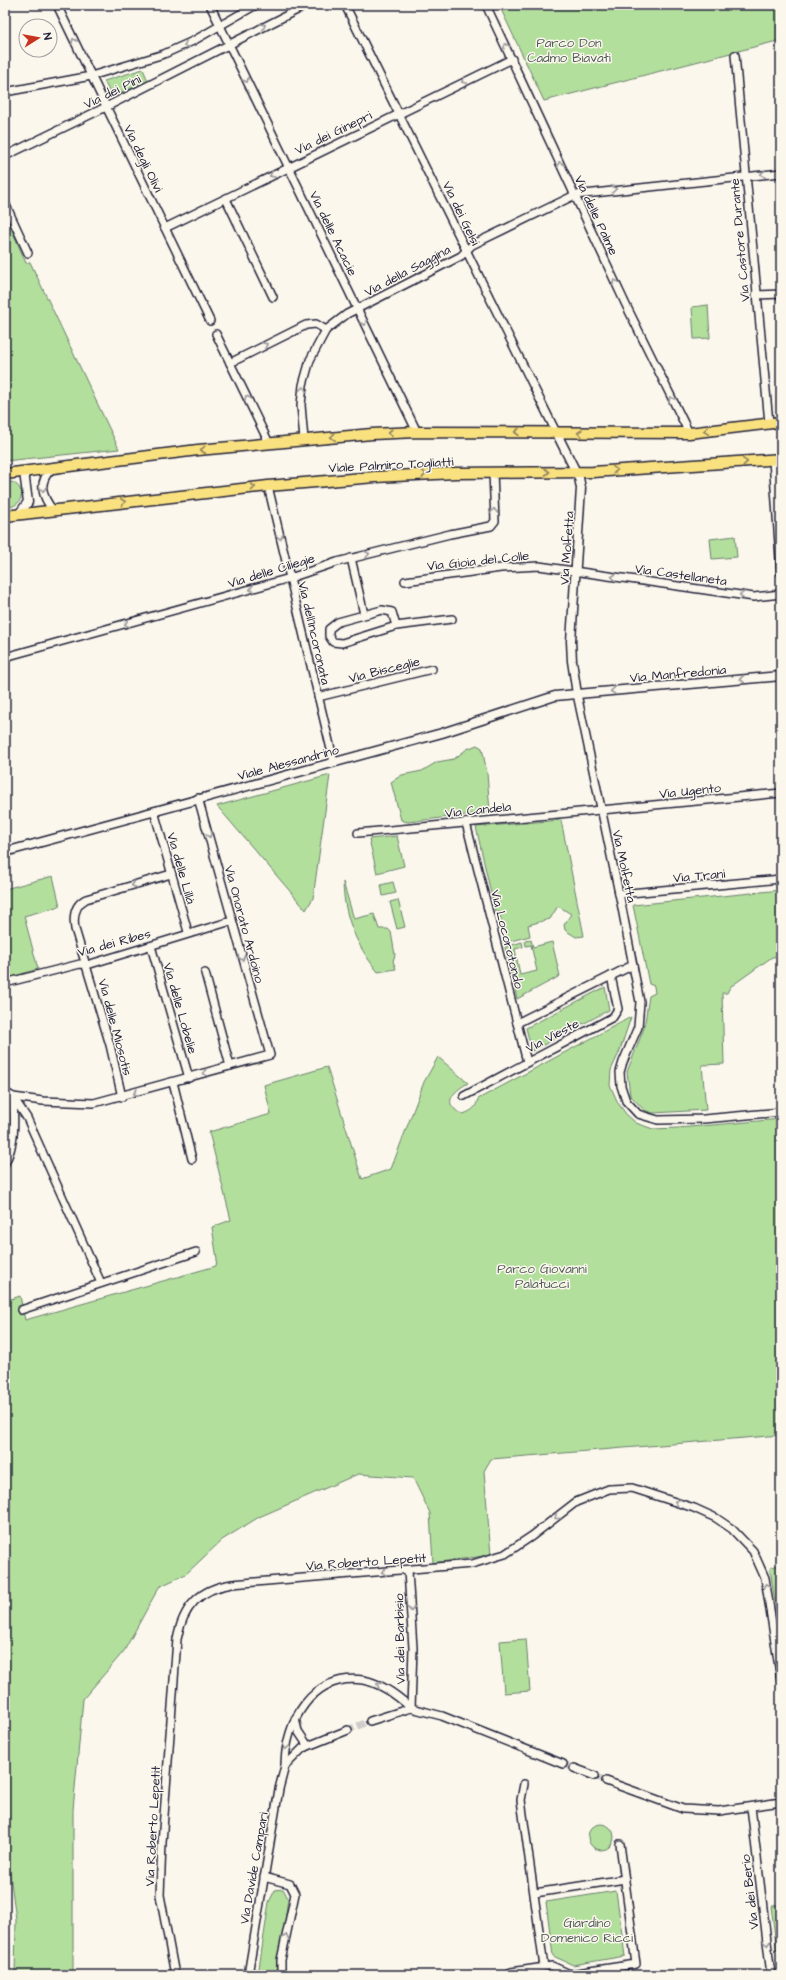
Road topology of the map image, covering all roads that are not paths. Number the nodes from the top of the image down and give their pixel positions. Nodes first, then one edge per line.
1 (57, 5) edge
2 (210, 5) edge
3 (256, 5) edge
4 (307, 5) edge
5 (345, 5) edge
6 (486, 5) edge
7 (220, 25) junction
8 (229, 45) junction
9 (735, 55) dead end
10 (512, 59) junction
11 (92, 76) junction
12 (5, 92) edge
13 (106, 107) junction
14 (399, 112) junction
15 (5, 156) edge
16 (288, 167) junction
17 (781, 173) edge
18 (746, 176) junction
19 (575, 195) junction
20 (226, 199) junction
21 (5, 203) edge
22 (165, 228) junction
23 (466, 250) junction
24 (28, 253) dead end
25 (781, 294) edge
26 (756, 295) junction
27 (273, 297) dead end
28 (357, 309) junction
29 (210, 321) dead end
30 (326, 330) junction
31 (216, 334) dead end
32 (230, 363) junction
33 (781, 422) edge
34 (769, 423) junction
35 (418, 432) junction
36 (556, 432) junction
37 (689, 433) junction
38 (304, 440) junction
39 (269, 443) junction
40 (777, 460) edge
41 (53, 468) junction
42 (24, 472) junction
43 (493, 472) junction
44 (576, 472) junction
45 (5, 474) edge
46 (268, 486) junction
47 (53, 510) junction
48 (19, 514) junction
49 (5, 516) edge
50 (351, 558) junction
51 (577, 572) junction
52 (781, 573) edge
53 (290, 578) junction
54 (405, 581) dead end
55 (781, 594) edge
56 (364, 614) junction
57 (452, 619) dead end
58 (396, 626) junction
59 (5, 657) edge
60 (432, 669) dead end
61 (781, 676) edge
62 (577, 694) junction
63 (318, 698) junction
64 (334, 762) junction
65 (781, 793) edge
66 (198, 798) junction
67 (600, 809) junction
68 (154, 810) junction
69 (466, 822) junction
70 (358, 833) dead end
71 (5, 852) edge
72 (171, 874) junction
73 (781, 879) edge
74 (619, 894) junction
75 (228, 922) dead end
76 (188, 932) junction
77 (151, 946) junction
78 (87, 965) junction
79 (633, 965) junction
80 (205, 973) dead end
81 (611, 976) junction
82 (5, 983) edge
83 (517, 1024) junction
84 (527, 1062) junction
85 (230, 1066) junction
86 (189, 1078) junction
87 (173, 1082) junction
88 (5, 1092) edge
89 (122, 1096) junction
90 (464, 1096) dead end
91 (13, 1097) junction
92 (781, 1112) edge
93 (192, 1159) dead end
94 (5, 1163) edge
95 (196, 1252) dead end
96 (101, 1283) junction
97 (21, 1310) dead end
98 (408, 1570) junction
99 (781, 1680) edge
100 (410, 1708) junction
101 (295, 1718) junction
102 (370, 1721) tunnel mouth
103 (348, 1730) tunnel mouth
104 (308, 1746) junction
105 (563, 1764) tunnel mouth
106 (285, 1766) junction
107 (574, 1768) tunnel mouth
108 (595, 1776) tunnel mouth
109 (606, 1781) tunnel mouth
110 (524, 1784) dead end
111 (781, 1802) edge
112 (751, 1807) junction
113 (620, 1844) dead end
114 (264, 1877) junction
115 (625, 1879) junction
116 (535, 1893) junction
117 (544, 1967) junction
118 (175, 1975) edge
119 (248, 1975) edge
120 (281, 1975) edge
121 (512, 1975) edge
122 (771, 1975) edge

11 -> 1 street, Via degli Olivi
2 - 7 street
3 - 7 street, Via dei Pini
8 -> 4 street, Via dei Pini
5 - 14 street, Via dei Gelsi
10 -> 6 street, Via delle Palme
7 - 8 street, Via delle Acacie
7 -> 11 street, Via dei Pini
8 - 13 street, Via dei Pini
8 -> 16 street, Via delle Acacie
9 - 18 street, Via Castore Durante
10 -> 14 street, Via dei Ginepri
19 -> 10 street, Via delle Palme
11 - 12 street, Via dei Pini
11 - 13 street, Via degli Olivi
13 - 15 street, Via dei Pini
13 - 22 street, Via degli Olivi
14 - 16 street, Via dei Ginepri
14 - 23 street, Via dei Gelsi
16 -> 20 street, Via dei Ginepri
16 - 28 street, Via delle Acacie
17 -> 18 street
19 -> 18 street
18 - 26 street, Via Castore Durante
19 - 23 street, Via della Saggina
37 -> 19 street, Via delle Palme
20 - 22 street, Via dei Ginepri
20 - 27 street
21 - 24 street
22 - 29 street, Via degli Olivi
23 - 28 street, Via della Saggina
23 - 36 street, Via dei Gelsi
25 - 26 street
26 - 34 street, Via Castore Durante
28 - 30 street, Via della Saggina
28 -> 35 street, Via delle Acacie
32 -> 30 street
38 -> 30 street
31 - 32 street
39 -> 32 street
33 - 34 main road
34 -> 37 main road
36 -> 35 main road
35 -> 38 main road
37 -> 36 main road
36 - 44 street, Via Molfetta
38 - 39 main road
39 -> 41 main road
44 -> 40 main road, Viale Palmiro Togliatti
40 - 52 street
41 - 42 main road
41 -> 47 street
42 - 45 main road
42 - 48 street
43 -> 44 main road, Viale Palmiro Togliatti
46 -> 43 main road, Viale Palmiro Togliatti
50 -> 43 street, Via delle Ciliegie
44 - 51 street, Via Molfetta
47 -> 46 main road, Viale Palmiro Togliatti
46 -> 53 street, Via dell'Incoronata
47 - 48 main road, Viale Palmiro Togliatti
48 - 49 main road, Viale Palmiro Togliatti
50 - 53 street, Via delle Ciliegie
50 - 56 street
51 - 54 street, Via Gioia del Colle
55 -> 51 street, Via Castellaneta
51 - 62 street, Via Molfetta
53 -> 59 street, Via delle Ciliegie
53 - 63 street, Via dell'Incoronata
56 - 58 street
56 - 58 street
57 - 58 street
60 - 63 street, Via Bisceglie
61 -> 62 street, Via Manfredonia
62 - 64 street, Viale Alessandrino
62 - 67 street, Via Molfetta
63 - 64 street, Via dell'Incoronata
64 - 66 street, Viale Alessandrino
65 - 67 street, Via Ugento
66 - 68 street, Viale Alessandrino
66 -> 85 street, Via Onorato Ardoino
67 - 69 street, Via Candela
67 - 74 street, Via Molfetta
68 - 71 street, Viale Alessandrino
68 - 72 street, Via delle Lillà
69 - 70 street, Via Candela
69 - 83 street, Via Locorotondo
72 - 76 street, Via delle Lillà
72 -> 78 street, Via delle Miosotis
73 - 74 street, Via Trani
74 - 79 street, Via Molfetta
75 - 76 street, Via dei Ribes
76 - 77 street, Via dei Ribes
77 - 78 street, Via dei Ribes
77 - 86 street, Via delle Lobelie
78 - 82 street, Via dei Ribes
78 - 89 street, Via delle Miosotis
79 - 81 street
79 - 92 street, Via Molfetta
80 - 85 street
81 - 83 street
81 - 84 street, Via Vieste
83 - 84 street, Via Locorotondo
84 - 90 street, Via Vieste
85 -> 86 street
86 - 87 street
87 -> 89 street
87 - 93 street
88 - 91 street
89 - 91 street
91 - 94 street
91 - 96 street
95 - 96 street
96 - 97 street
99 -> 98 street, Via Roberto Lepetit
98 -> 100 street, Via dei Barbisio
98 -> 118 street, Via Roberto Lepetit
100 -> 101 street, Via Davide Campari
100 - 102 street
100 - 105 street, Via Davide Campari
101 - 104 street
101 -> 106 street, Via Davide Campari
103 - 104 street
104 - 106 street
106 - 114 street, Via Davide Campari
107 - 108 street
109 - 112 street
110 - 116 street
111 - 112 street
112 -> 122 street, Via dei Berio
113 - 115 street
114 - 119 street, Via Davide Campari
120 -> 114 street
115 - 116 street
115 - 117 street
116 - 117 street
117 - 121 street

